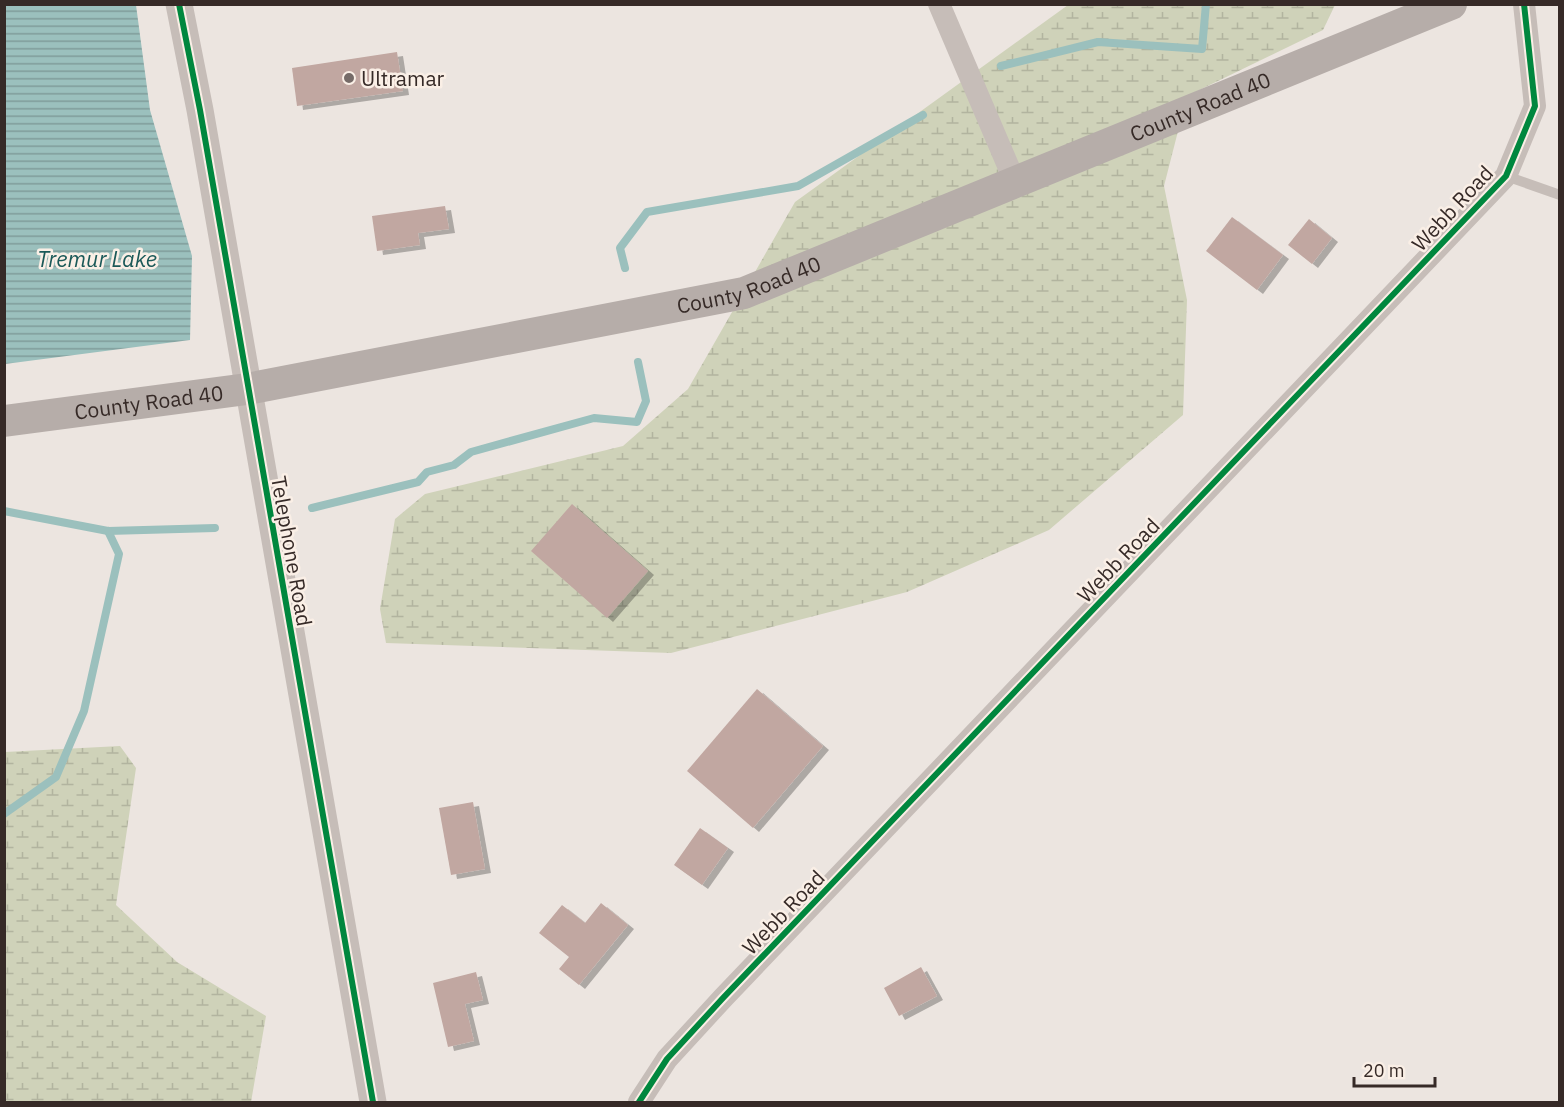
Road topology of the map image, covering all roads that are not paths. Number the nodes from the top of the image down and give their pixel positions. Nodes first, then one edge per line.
1 (179, 4) edge
2 (939, 4) edge
3 (1451, 4) edge
4 (1524, 4) edge
5 (1506, 176) junction
6 (1014, 182) junction
7 (1560, 195) edge
8 (247, 388) junction
9 (4, 421) edge
10 (373, 1102) edge
11 (639, 1102) edge

1 - 8 street, Telephone Road
2 - 6 street
3 - 6 main road, County Road 40
4 - 5 street, Webb Road
5 - 7 lane
5 - 11 street, Webb Road
6 - 8 main road, County Road 40
8 - 9 main road, County Road 40
8 - 10 street, Telephone Road

